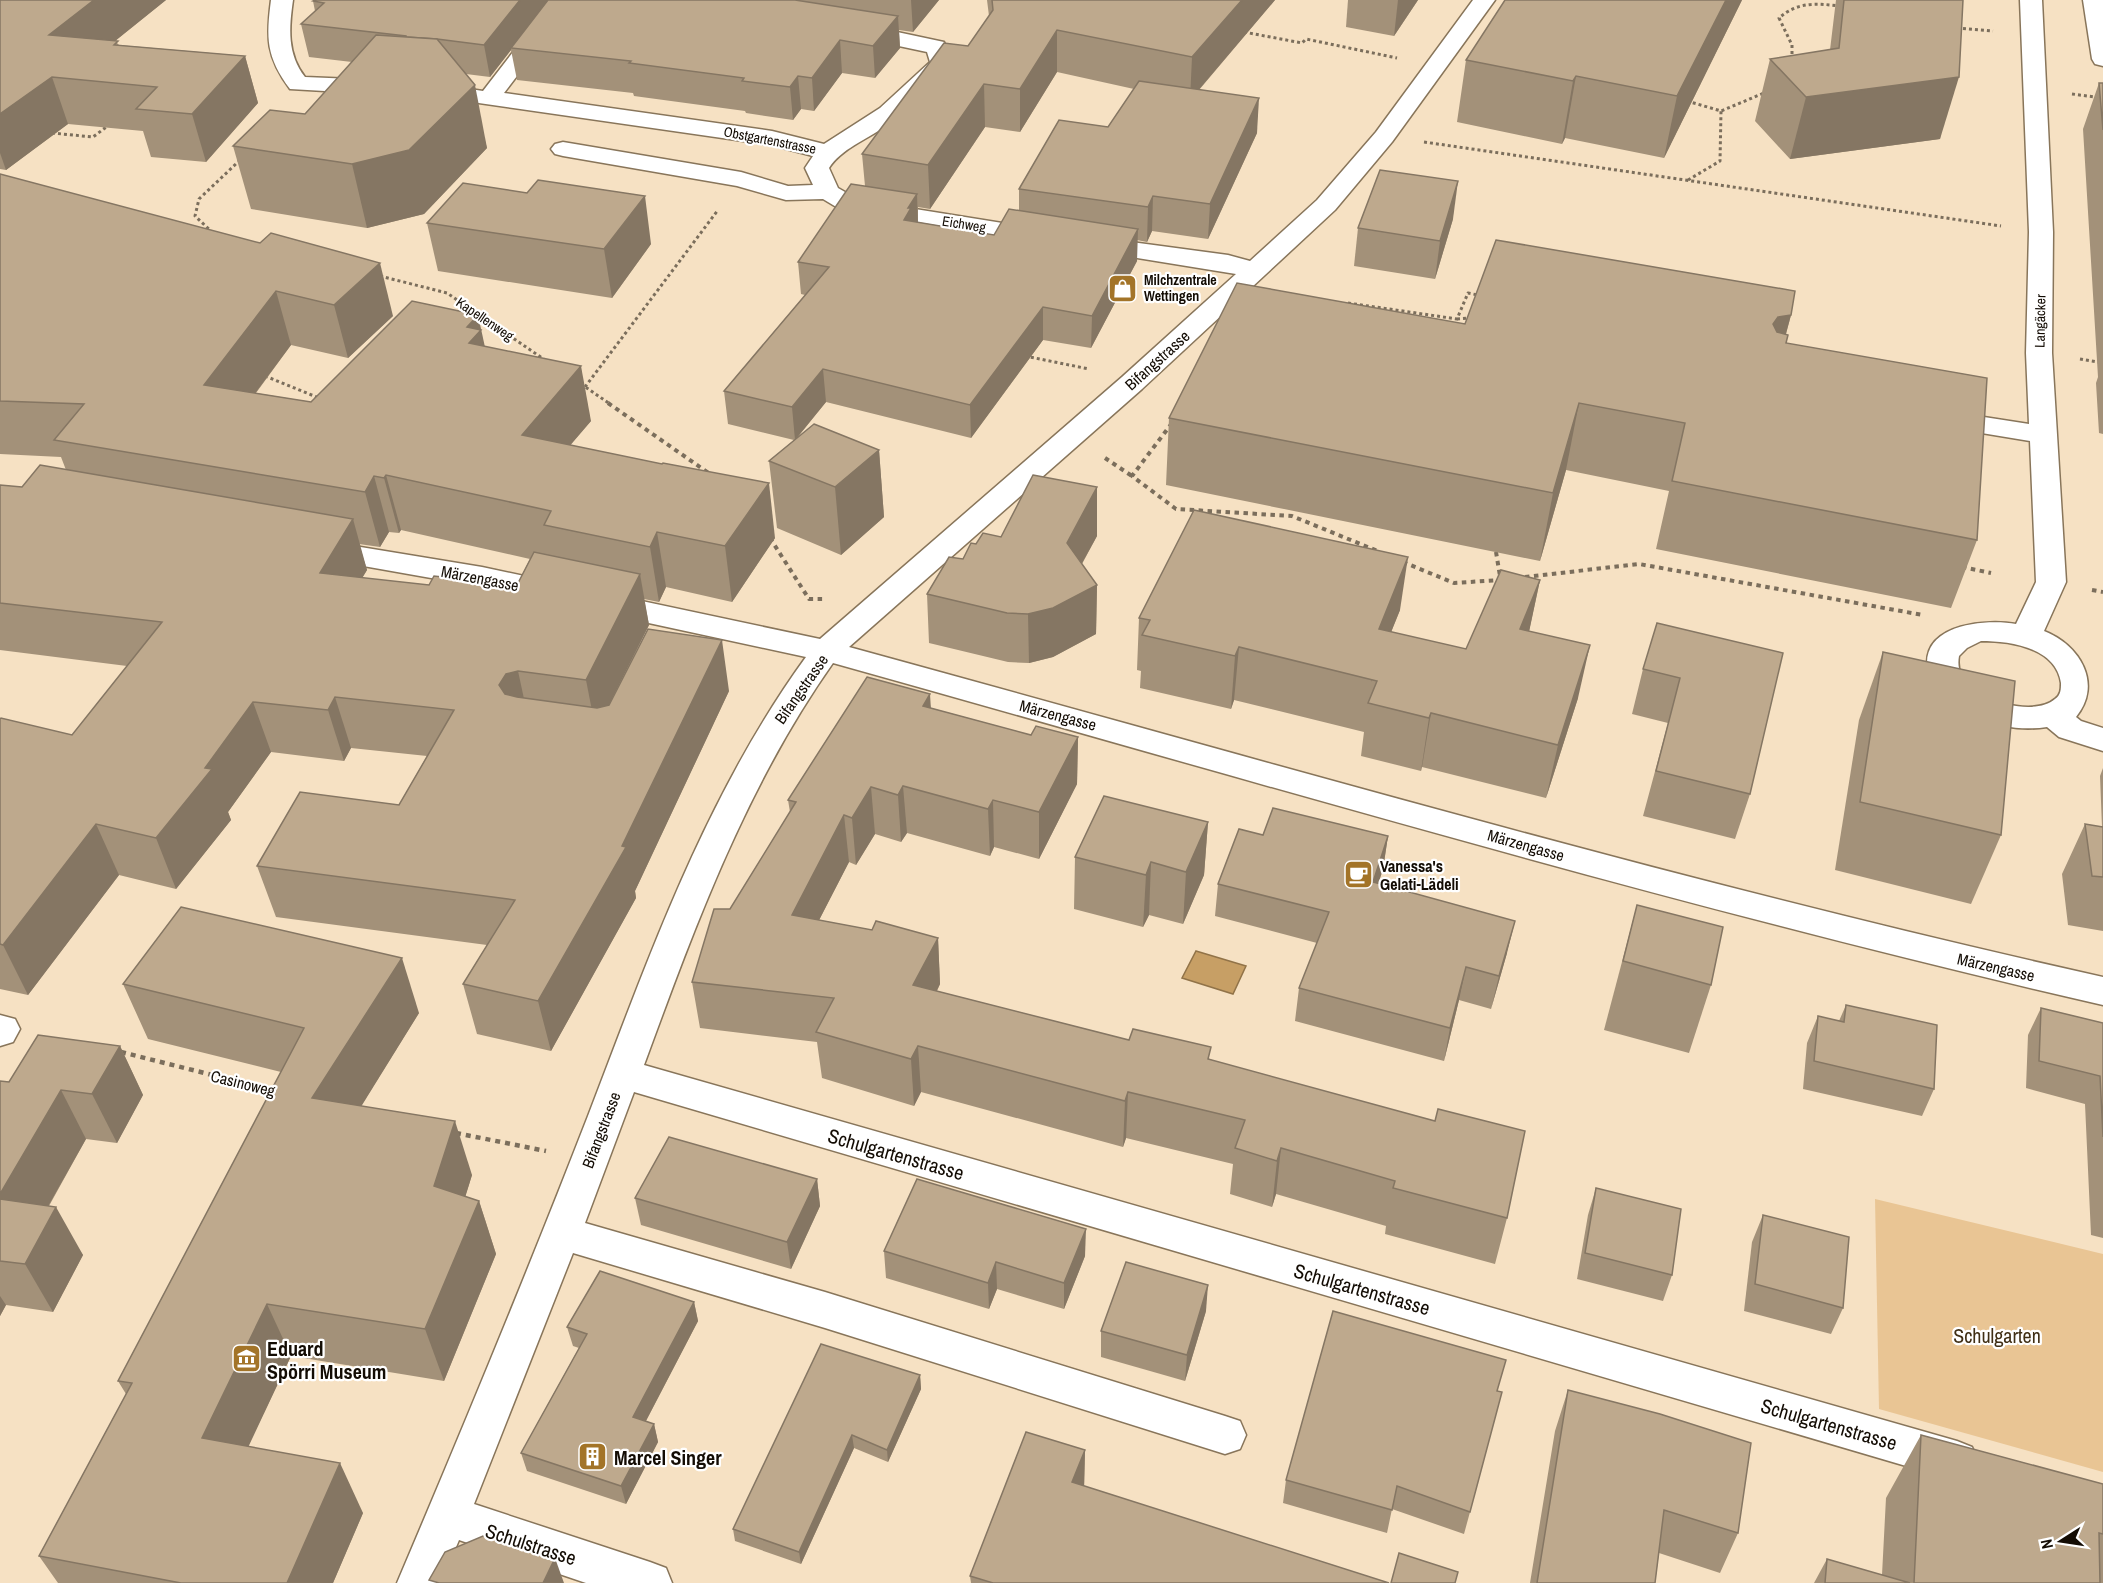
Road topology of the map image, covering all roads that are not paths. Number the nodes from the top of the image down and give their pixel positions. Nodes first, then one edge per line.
1 (282, 0) edge
2 (564, 0) edge
3 (1484, 0) edge
4 (2031, 0) edge
5 (2094, 0) edge
6 (837, 28) edge
7 (2102, 48) edge
8 (490, 97) junction
9 (562, 149) dead end
10 (827, 152) junction
11 (828, 192) junction
12 (1255, 271) junction
13 (1914, 414) edge
14 (2044, 435) junction
15 (288, 544) edge
16 (672, 617) junction
17 (2026, 636) junction
18 (655, 646) edge
19 (826, 651) junction
20 (2053, 715) junction
21 (2103, 740) edge
22 (2103, 991) edge
23 (622, 1074) junction
24 (561, 1233) junction
25 (1225, 1435) dead end
26 (1988, 1470) edge
27 (447, 1516) junction
28 (419, 1583) edge
29 (650, 1583) edge

1 - 8 street, Obstgartenstrasse
2 - 8 street
3 - 12 street, Bifangstrasse
4 - 14 street, Langäcker
5 - 7 street
6 - 10 street, Obstgartenstrasse
8 - 10 street, Obstgartenstrasse
9 - 11 street
10 - 11 street
11 - 12 street, Eichweg
12 - 19 street, Bifangstrasse
13 - 14 street
14 - 17 street, Langäcker
15 - 16 street, Märzengasse
16 - 18 street
16 - 19 street, Märzengasse
17 - 20 street
17 - 20 street
19 - 22 street, Märzengasse
19 - 23 street, Bifangstrasse
20 - 21 street
23 - 24 street, Bifangstrasse
23 - 26 street, Schulgartenstrasse
24 - 25 street
24 - 27 street, Bifangstrasse
27 - 28 street, Bifangstrasse
27 - 29 street, Schulstrasse

